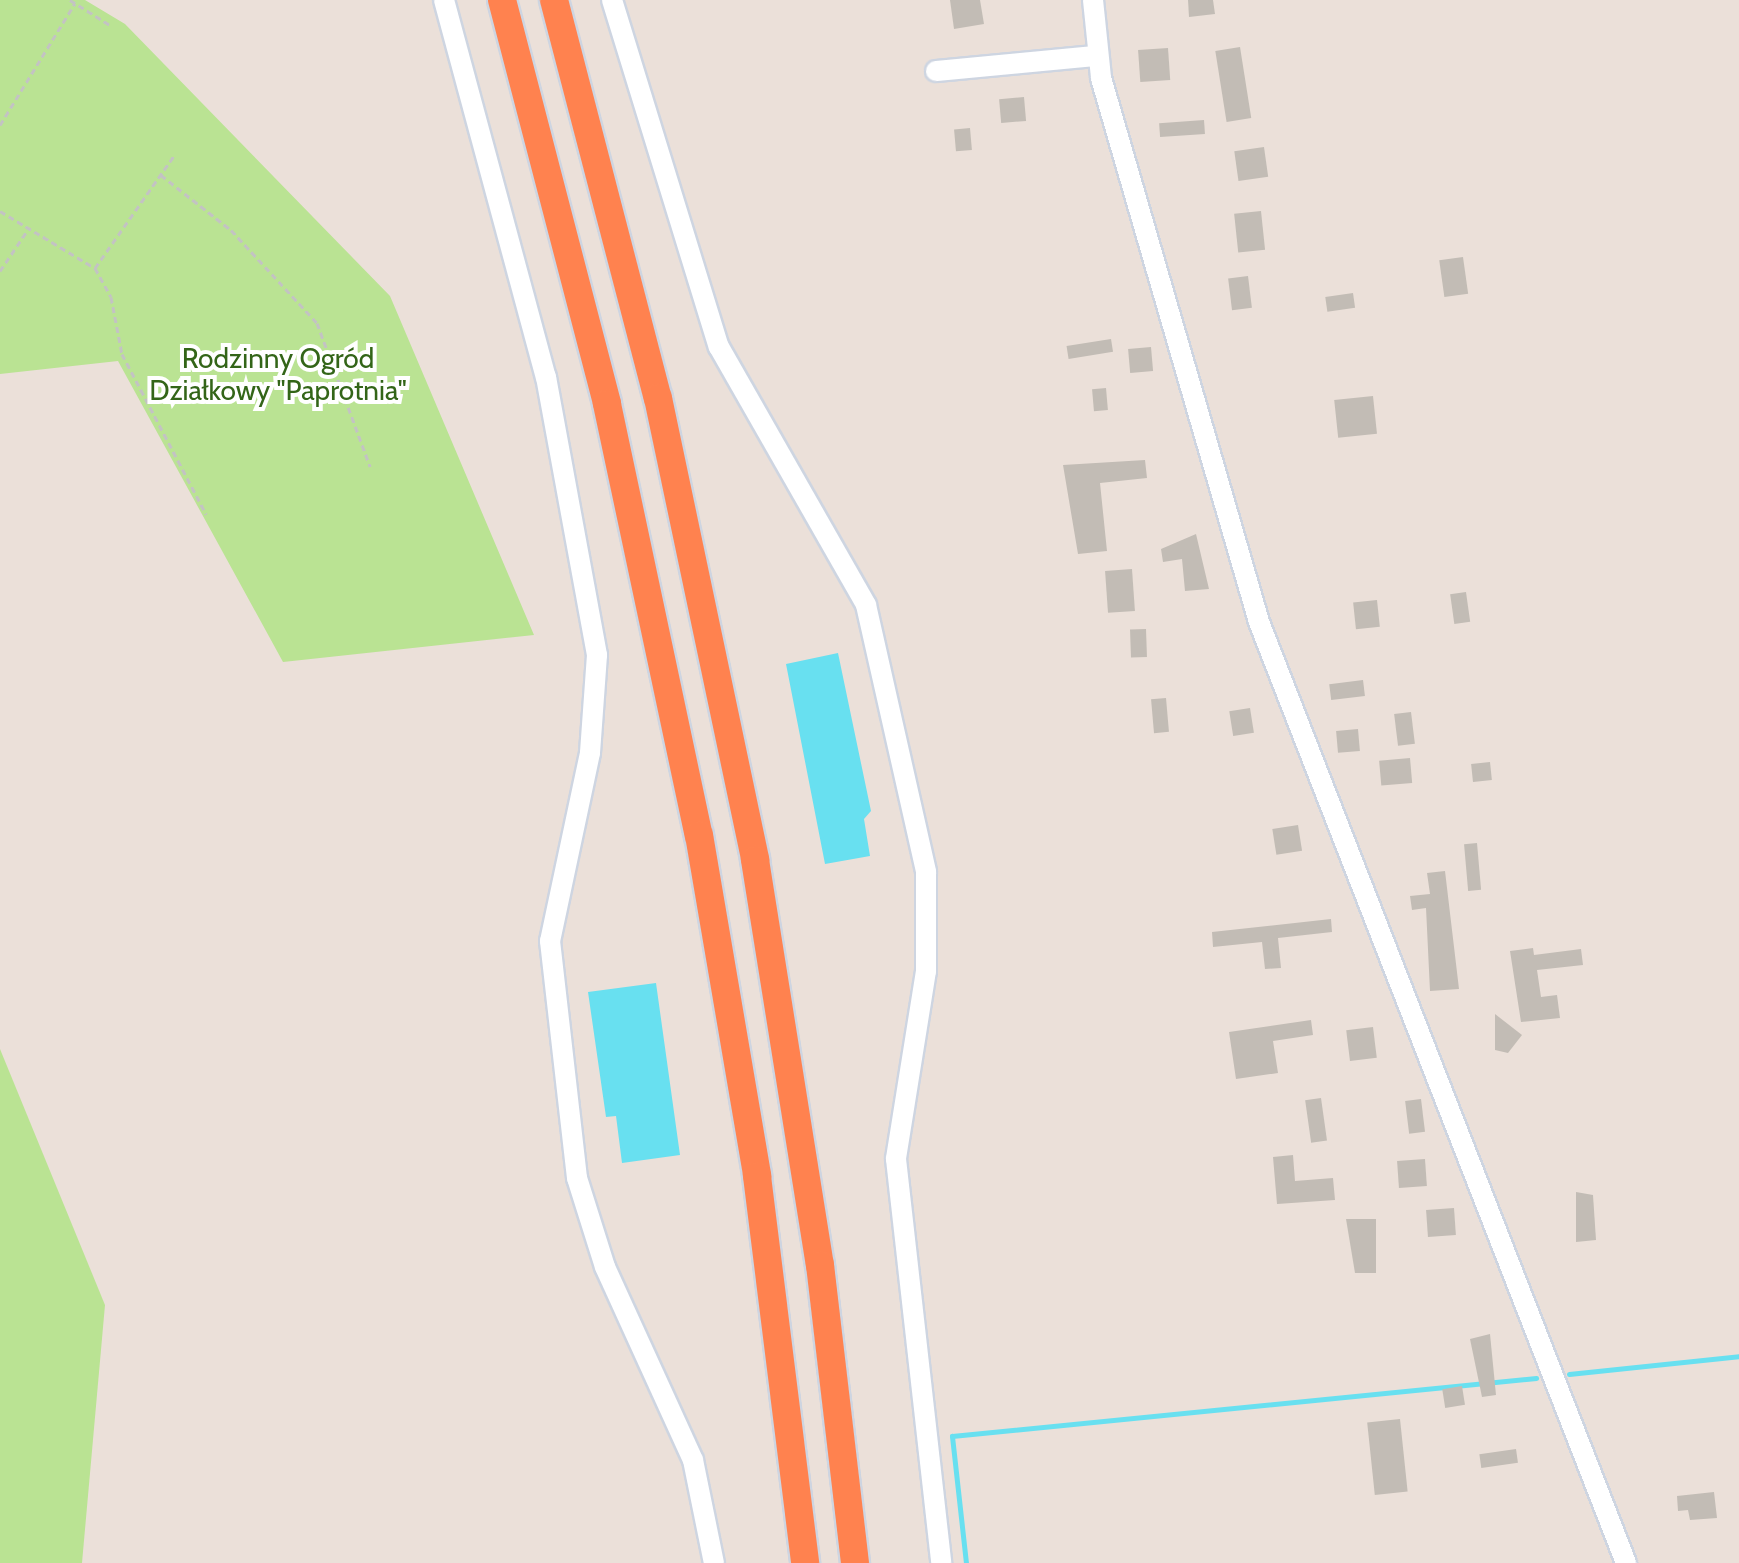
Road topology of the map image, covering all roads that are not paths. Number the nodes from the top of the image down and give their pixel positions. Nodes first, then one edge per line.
1 (444, 0) edge
2 (502, 0) edge
3 (554, 0) edge
4 (612, 0) edge
5 (1093, 0) edge
6 (1095, 56) junction
7 (936, 71) dead end
8 (714, 1563) edge
9 (805, 1563) edge
10 (855, 1563) edge
11 (941, 1563) edge
12 (1626, 1563) edge

1 - 8 street
2 - 9 highway
3 - 10 highway
4 - 11 street
5 - 6 street
6 - 7 street
6 - 12 street

